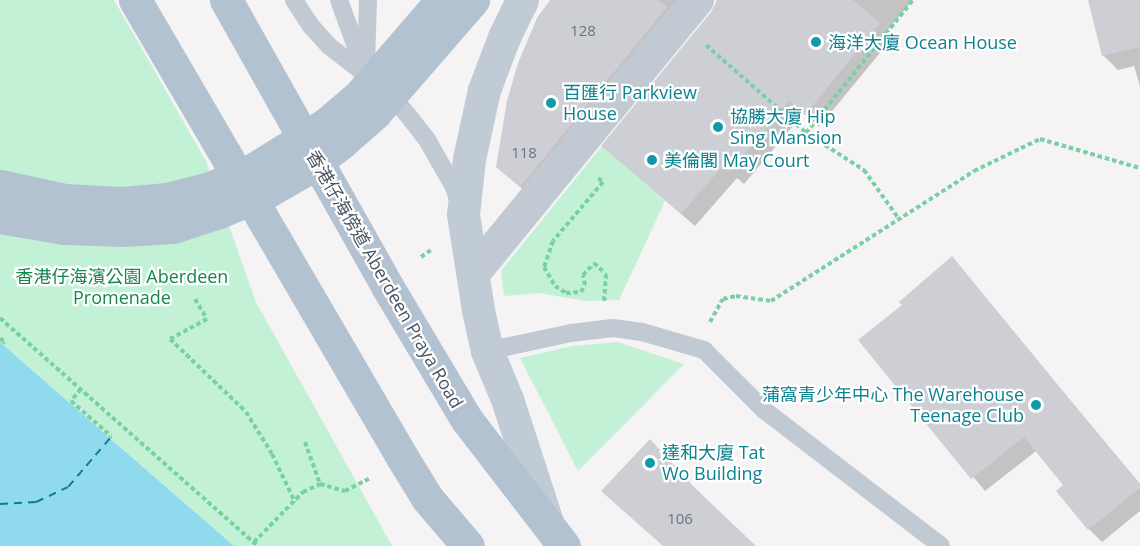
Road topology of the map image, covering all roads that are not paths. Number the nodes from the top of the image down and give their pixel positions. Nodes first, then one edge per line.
1 (135, 0) edge
2 (226, 0) edge
3 (294, 0) edge
4 (339, 0) edge
5 (368, 0) edge
6 (442, 0) edge
7 (473, 0) edge
8 (522, 0) edge
9 (685, 4) edge
10 (365, 72) junction
11 (0, 186) edge
12 (64, 214) junction
13 (463, 214) junction
14 (0, 217) edge
15 (474, 272) junction
16 (487, 351) junction
17 (556, 537) edge
18 (468, 546) edge
19 (941, 546) edge

1 - 18 main road
2 - 17 main road, 香港仔海傍道 Aberdeen Praya Road
3 - 10 lane
4 - 10 lane
5 - 10 lane
6 - 12 main road
7 - 12 main road
8 - 13 main road
9 - 15 street
10 - 13 lane
11 - 12 main road
12 - 14 main road
13 - 15 main road
15 - 16 main road
16 - 17 main road
16 - 19 lane

